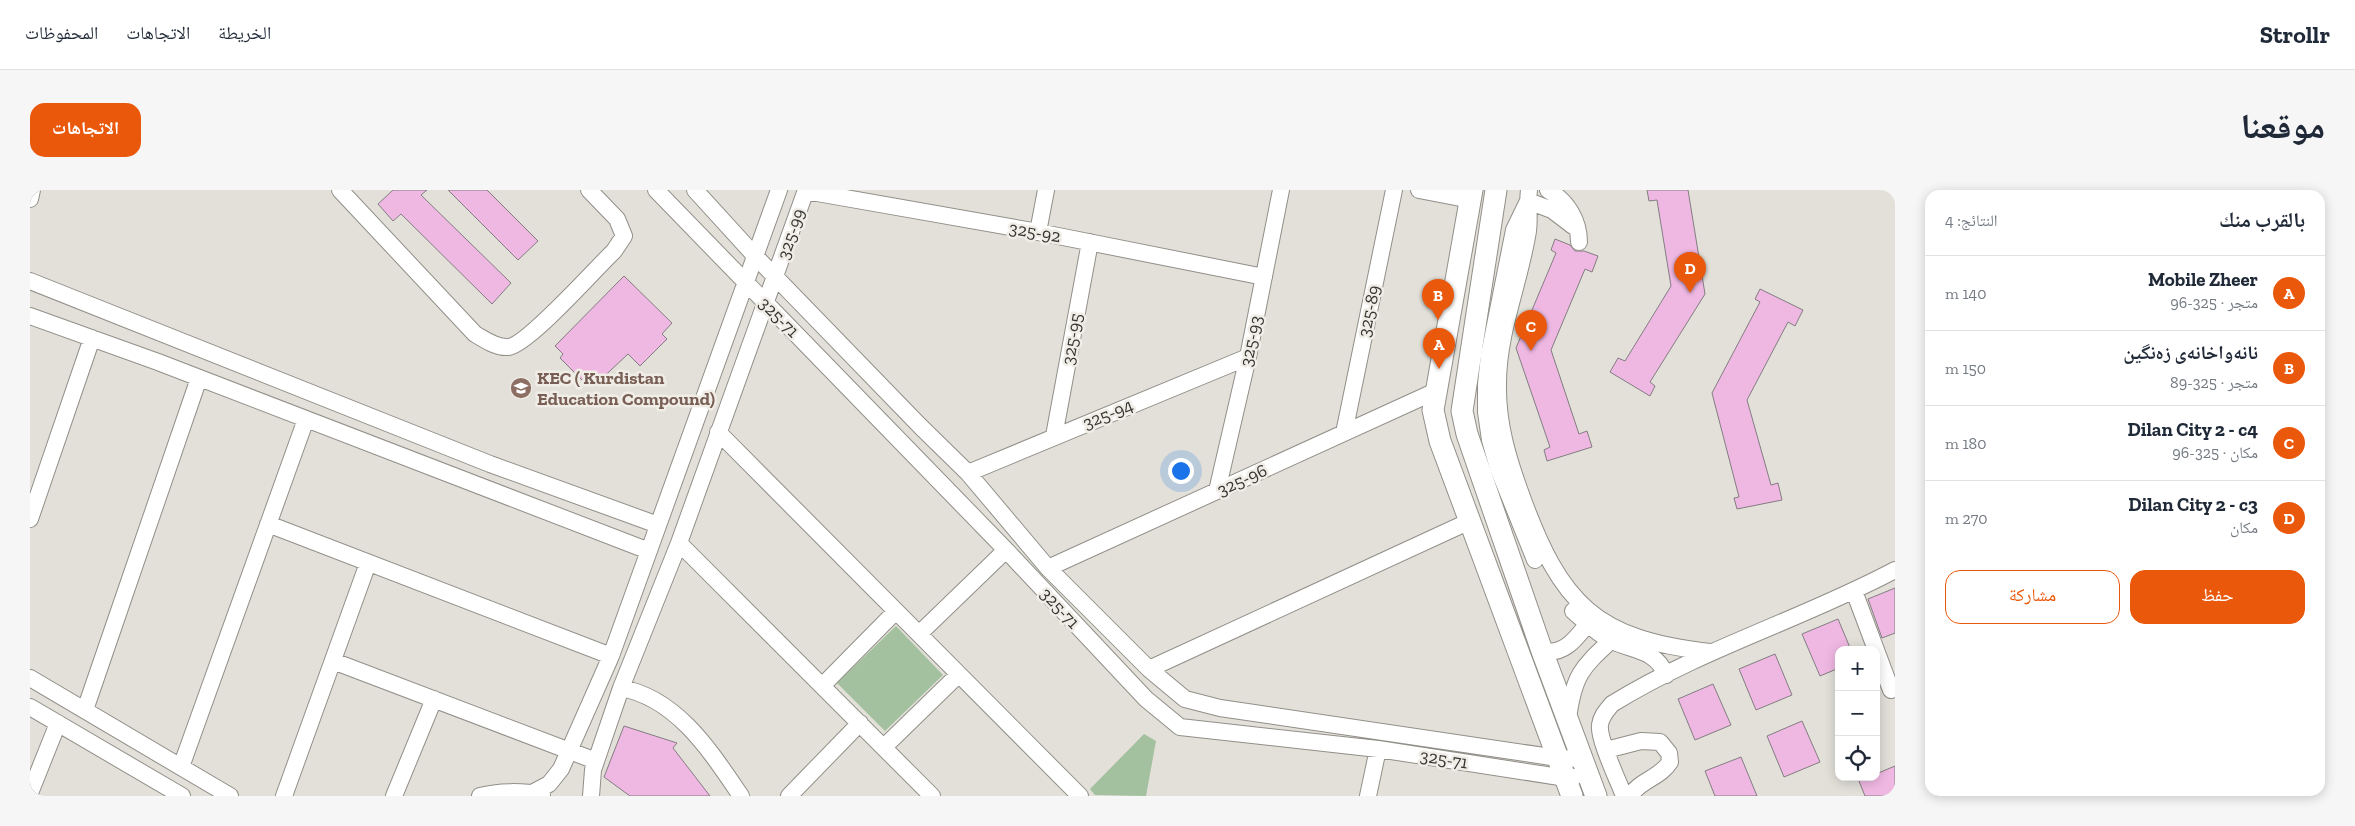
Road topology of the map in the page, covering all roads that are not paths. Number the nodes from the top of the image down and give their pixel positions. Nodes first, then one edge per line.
1 (32, 190) edge
2 (340, 190) edge
3 (588, 190) edge
4 (656, 190) edge
5 (695, 190) edge
6 (779, 190) edge
7 (806, 190) edge
8 (1046, 190) edge
9 (1281, 190) edge
10 (1394, 190) edge
11 (1419, 190) edge
12 (1496, 190) edge
13 (1548, 190) edge
14 (1472, 195) edge
15 (1528, 196) edge
16 (30, 199) edge
17 (1038, 232) junction
18 (1090, 242) junction
19 (756, 257) junction
20 (1264, 276) junction
21 (776, 277) junction
22 (30, 282) edge
23 (746, 284) junction
24 (766, 303) junction
25 (30, 316) edge
26 (166, 336) junction
27 (92, 338) junction
28 (1248, 357) junction
29 (158, 362) junction
30 (199, 378) junction
31 (1436, 391) junction
32 (306, 419) junction
33 (718, 432) junction
34 (1344, 433) junction
35 (1054, 436) junction
36 (968, 473) junction
37 (1217, 491) junction
38 (30, 519) edge
39 (1470, 521) junction
40 (268, 524) junction
41 (658, 525) junction
42 (678, 542) junction
43 (1006, 550) junction
44 (649, 552) junction
45 (368, 563) junction
46 (1048, 568) junction
47 (1895, 570) edge
48 (1854, 591) junction
49 (896, 612) junction
50 (1591, 619) junction
51 (918, 634) junction
52 (1616, 636) junction
53 (1542, 651) junction
54 (1710, 652) junction
55 (611, 656) junction
56 (332, 661) junction
57 (1149, 669) junction
58 (958, 675) junction
59 (1666, 675) junction
60 (31, 683) edge
61 (822, 686) junction
62 (621, 688) junction
63 (1891, 690) dead end
64 (434, 699) junction
65 (30, 707) edge
66 (85, 710) junction
67 (1568, 721) junction
68 (58, 723) junction
69 (860, 723) junction
70 (884, 747) junction
71 (1378, 749) junction
72 (570, 750) junction
73 (1606, 750) junction
74 (596, 761) junction
75 (181, 767) junction
76 (1565, 777) edge
77 (1589, 777) edge
78 (30, 794) edge
79 (538, 794) edge
80 (182, 796) edge
81 (230, 796) edge
82 (284, 796) edge
83 (394, 796) edge
84 (480, 796) edge
85 (591, 796) edge
86 (741, 796) edge
87 (789, 796) edge
88 (932, 796) edge
89 (1080, 796) edge
90 (1368, 796) edge
91 (1624, 796) edge
92 (1630, 796) edge

1 - 16 street
2 - 3 street
4 - 23 street, 325-71
5 - 19 street, 325-71
6 - 19 street
7 - 17 street, 325-92
7 - 21 street, 325-99
8 - 17 street
9 - 20 street, 325-93
10 - 34 street, 325-89
11 - 14 street
12 - 53 main road
13 - 15 street
14 - 31 main road
15 - 50 street
17 - 18 street, 325-92
18 - 20 street, 325-92
18 - 35 street, 325-95
19 - 21 street, 325-71
19 - 23 street
20 - 28 street, 325-93
21 - 24 street, 325-99
21 - 36 street, 325-71
22 - 26 street
23 - 24 street, 325-71
23 - 41 street
24 - 33 street, 325-99
24 - 43 street, 325-71
25 - 27 street
26 - 29 street
26 - 41 street
27 - 29 street
27 - 38 street
28 - 35 street, 325-94
28 - 37 street, 325-93
29 - 30 street
30 - 32 street
30 - 66 street
31 - 34 street, 325-96
31 - 39 main road
32 - 40 street
32 - 44 street
33 - 42 street, 325-99
33 - 49 street
34 - 37 street, 325-96
35 - 36 street, 325-94
36 - 46 street, 325-71
37 - 46 street, 325-96
39 - 57 street
39 - 76 main road
40 - 45 street
40 - 75 street
41 - 44 street
42 - 61 street
42 - 62 street, 325-99
43 - 51 street
43 - 71 street, 325-71
44 - 55 street
45 - 55 street
45 - 56 street
46 - 57 street, 325-71
47 - 48 street
48 - 54 street
48 - 63 street
49 - 51 street
49 - 61 street
50 - 52 street
50 - 53 street
51 - 58 street
52 - 54 street
52 - 59 street
52 - 67 street
53 - 67 main road
54 - 59 street
55 - 72 street
56 - 64 street
56 - 82 street
57 - 76 street, 325-71
58 - 70 street
58 - 89 street
59 - 73 street
60 - 66 street
61 - 69 street
62 - 74 street, 325-99
62 - 86 street
64 - 72 street
64 - 83 street
65 - 68 street
66 - 75 street
67 - 77 main road
68 - 78 street
68 - 80 street
69 - 70 street
69 - 87 street
70 - 88 street
71 - 76 street, 325-71
71 - 90 street
72 - 74 street
72 - 79 street
73 - 91 street
73 - 92 street
74 - 85 street, 325-99
75 - 81 street
76 - 77 street, 325-71
79 - 84 street

